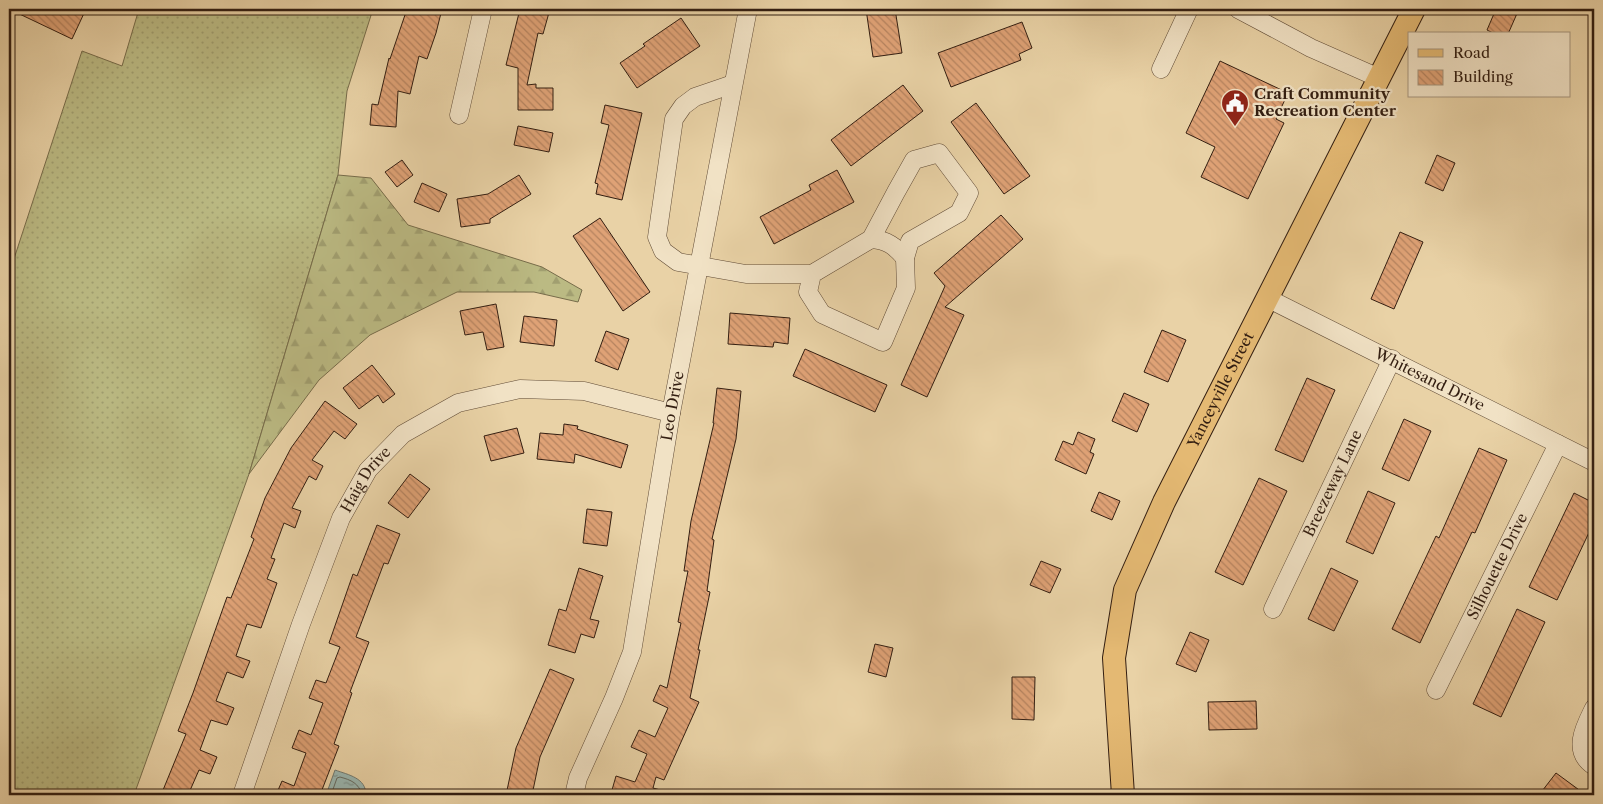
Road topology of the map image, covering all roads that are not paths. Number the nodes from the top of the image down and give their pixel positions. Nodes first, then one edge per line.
1 (483, 9) edge
2 (748, 9) edge
3 (1189, 9) edge
4 (1238, 9) edge
5 (1414, 9) edge
6 (1161, 69) dead end
7 (1379, 78) junction
8 (733, 84) junction
9 (460, 115) dead end
10 (872, 239) junction
11 (905, 258) junction
12 (699, 266) junction
13 (812, 274) junction
14 (1267, 298) junction
15 (1392, 359) junction
16 (671, 413) junction
17 (1558, 444) junction
18 (1594, 462) edge
19 (1273, 609) dead end
20 (1436, 690) dead end
21 (1594, 708) edge
22 (1594, 766) edge
23 (242, 795) edge
24 (574, 795) edge
25 (1123, 795) edge

1 - 9 street
2 - 8 street, Leo Drive
3 - 6 street
4 - 7 street
5 - 7 main road, Yanceyville Street
7 - 14 main road, Yanceyville Street
8 - 12 street, Leo Drive
8 - 12 street
10 - 11 street
10 - 11 street
10 - 13 street
11 - 13 street
12 - 13 street
12 - 16 street, Leo Drive
14 - 15 street, Whitesand Drive
14 - 25 main road, Yanceyville Street
15 - 17 street, Whitesand Drive
15 - 19 street, Breezeway Lane
16 - 23 street, Haig Drive
16 - 24 street, Leo Drive
17 - 18 street, Whitesand Drive
17 - 20 street, Silhouette Drive
21 - 22 street

